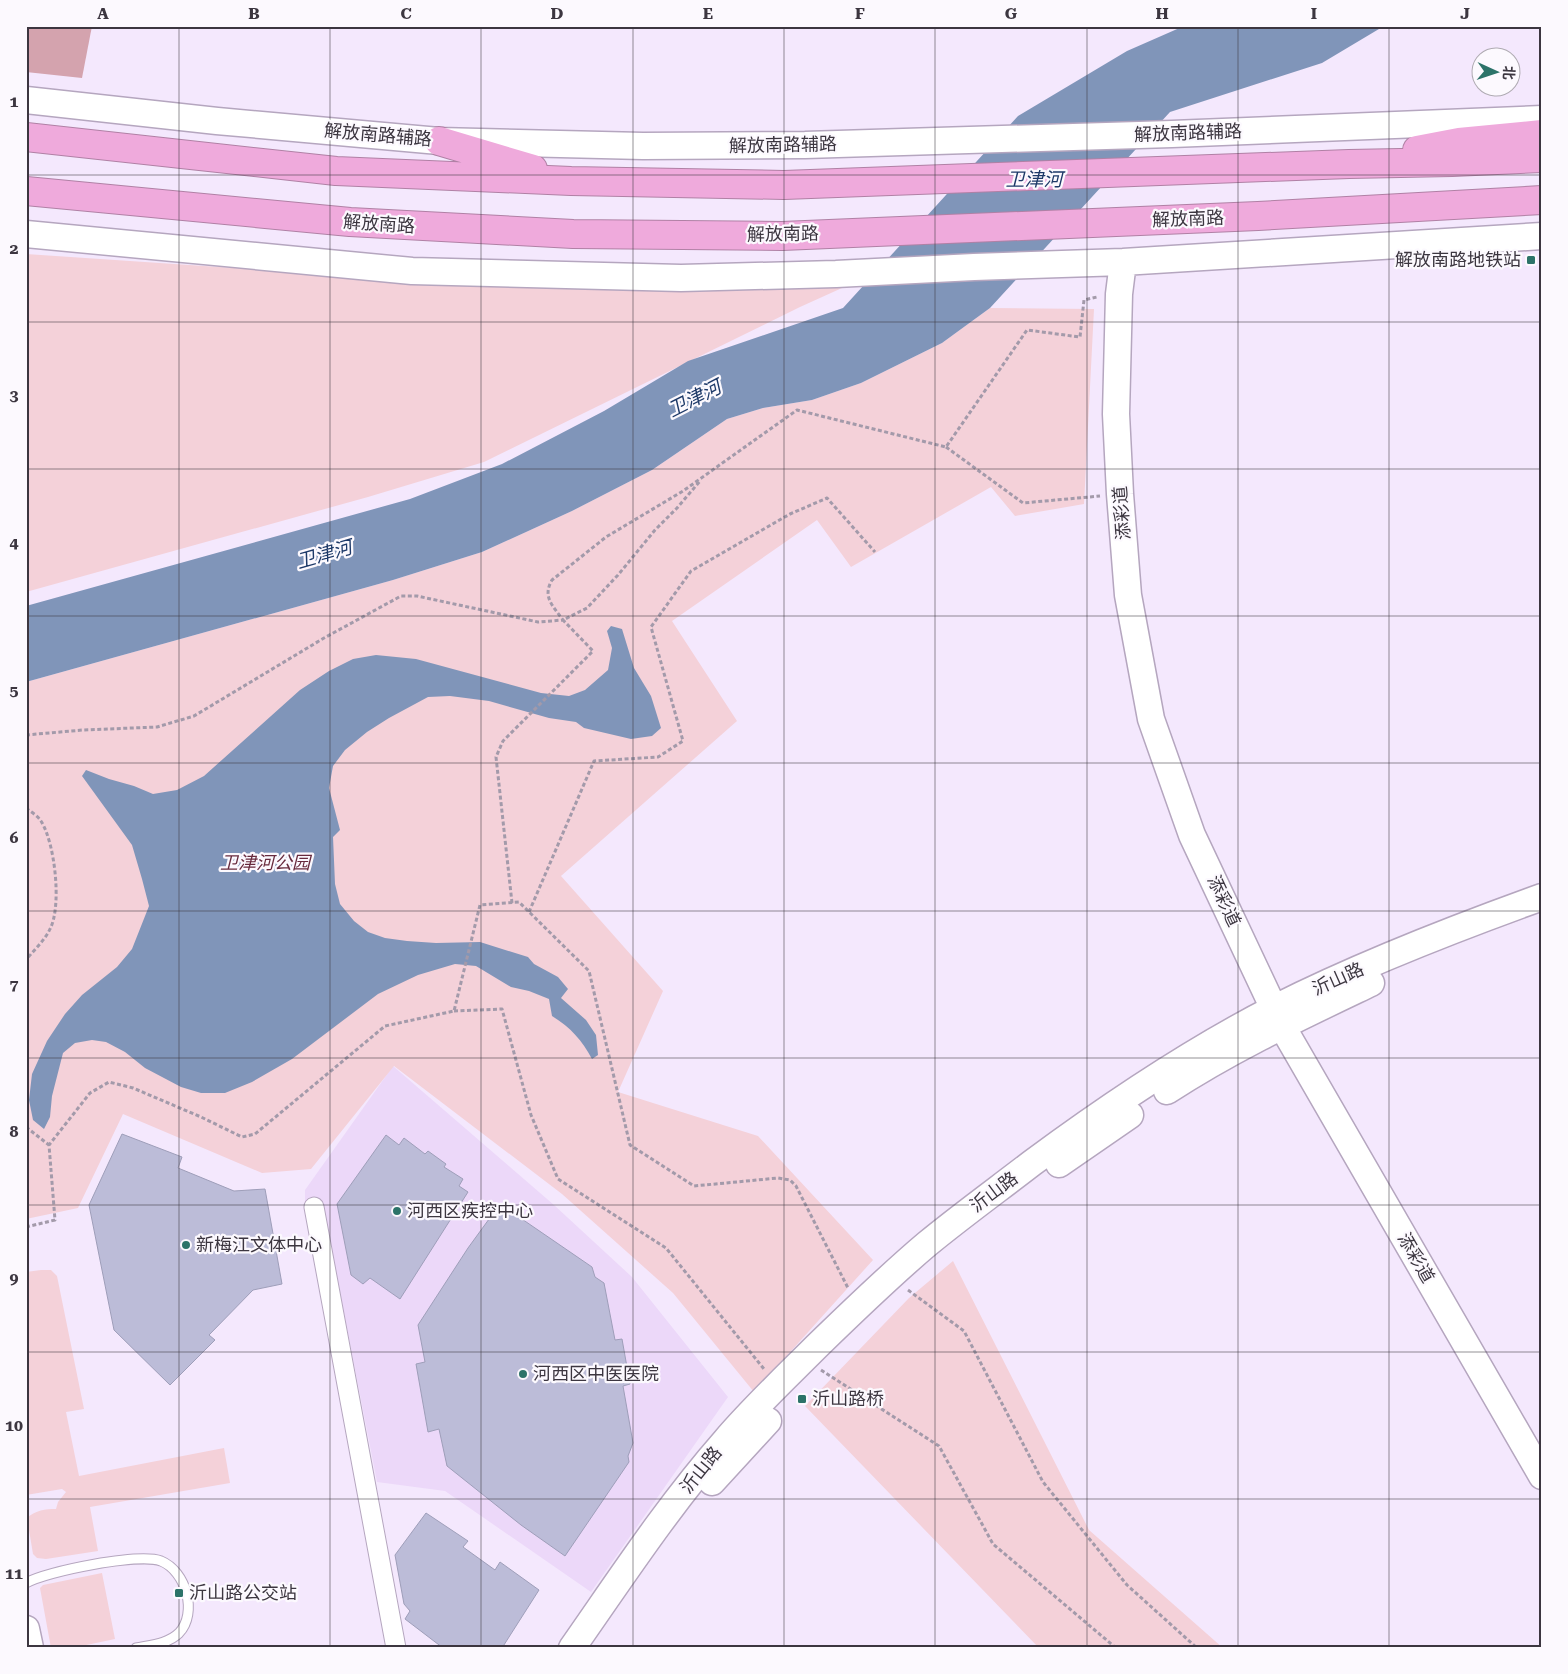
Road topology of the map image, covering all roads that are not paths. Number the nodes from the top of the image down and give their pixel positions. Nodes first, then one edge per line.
1 (26, 100) edge
2 (1542, 119) edge
3 (1542, 134) edge
4 (26, 138) edge
5 (439, 141) junction
6 (1542, 158) edge
7 (1349, 164) junction
8 (570, 181) junction
9 (26, 191) edge
10 (1542, 200) edge
11 (1382, 209) junction
12 (1542, 216) edge
13 (26, 234) edge
14 (1542, 236) edge
15 (1123, 262) junction
16 (1542, 897) edge
17 (1542, 914) edge
18 (1278, 1017) junction
19 (314, 1207) dead end
20 (1542, 1476) edge
21 (26, 1583) edge
22 (26, 1629) edge
23 (30, 1648) edge
24 (136, 1648) edge
25 (396, 1648) edge
26 (572, 1648) edge
27 (590, 1648) edge

1 - 5 street, 解放南路辅路
2 - 5 street, 解放南路辅路
3 - 7 highway
4 - 8 highway
5 - 8 highway
6 - 7 highway
7 - 8 highway
9 - 11 highway, 解放南路
10 - 11 highway, 解放南路
11 - 12 highway
13 - 15 street
14 - 15 street
15 - 18 street, 添彩道
16 - 18 street, 沂山路
17 - 18 street, 沂山路
18 - 20 street, 添彩道
18 - 26 street, 沂山路
18 - 27 street, 沂山路
19 - 25 street
21 - 24 lane
22 - 23 street

